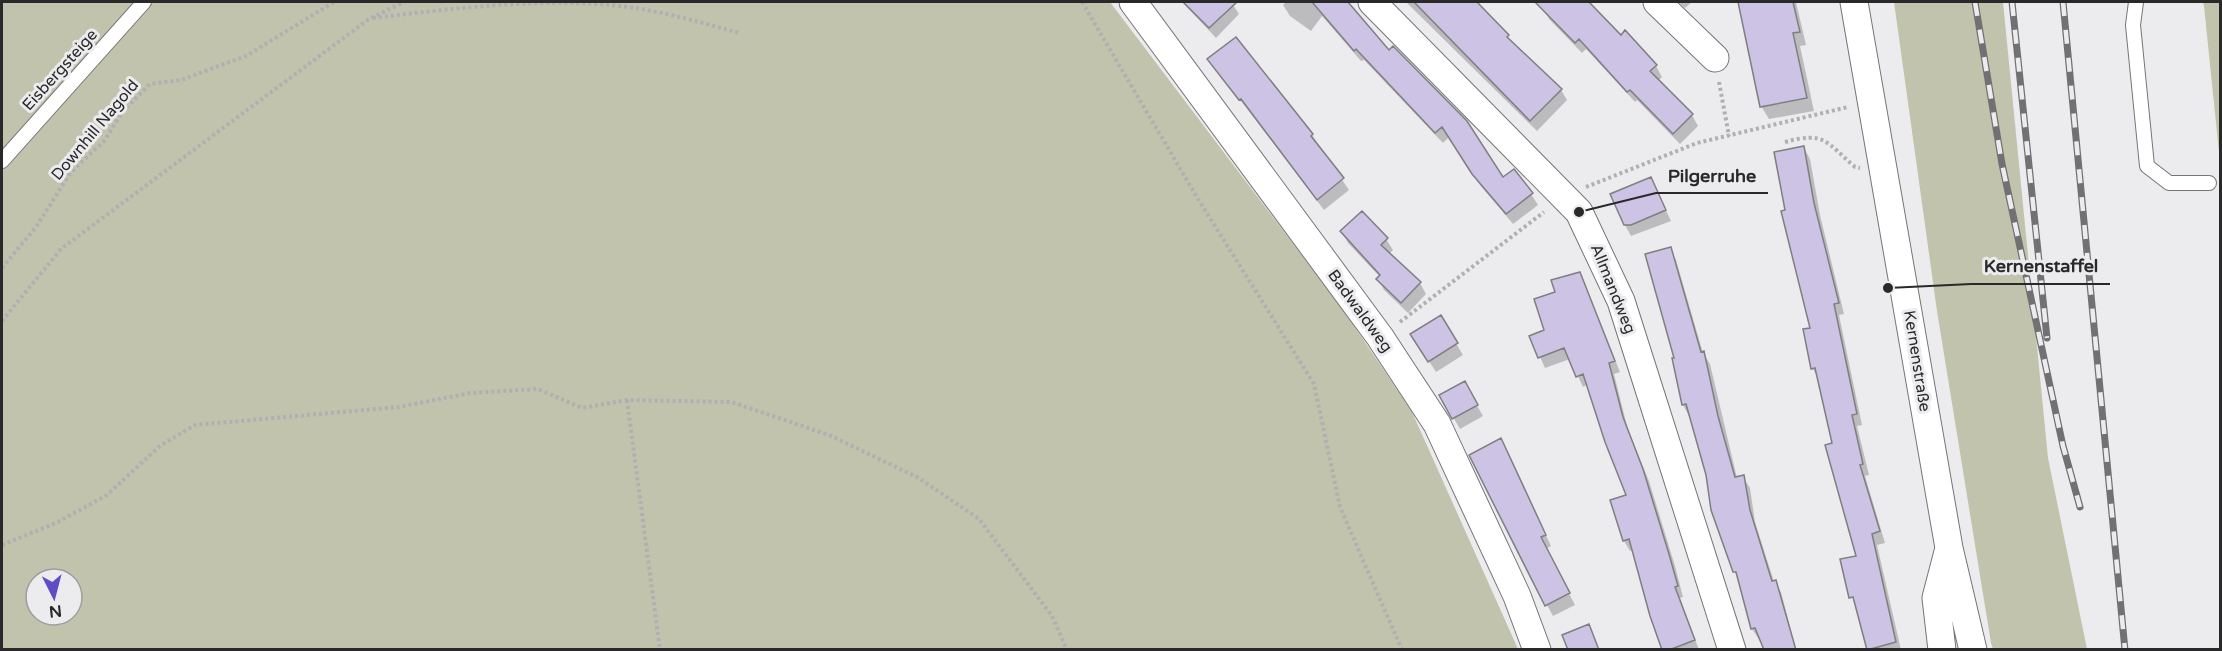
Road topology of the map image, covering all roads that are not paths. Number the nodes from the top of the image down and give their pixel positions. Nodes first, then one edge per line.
1 (144, 2) edge
2 (1133, 2) edge
3 (1371, 2) edge
4 (1657, 2) edge
5 (1854, 2) edge
6 (2136, 2) edge
7 (1715, 58) road end
8 (2, 161) edge
9 (2209, 183) dead end
10 (1950, 548) junction
11 (1537, 650) edge
12 (1732, 650) edge
13 (1942, 650) edge
14 (1973, 650) edge

1 - 8 lane, Eisbergsteige
2 - 11 street, Badwaldweg
3 - 12 street, Allmandweg
4 - 7 street
5 - 10 street, Kernenstraße
6 - 9 lane
10 - 13 street, Kernenstraße
10 - 14 street

